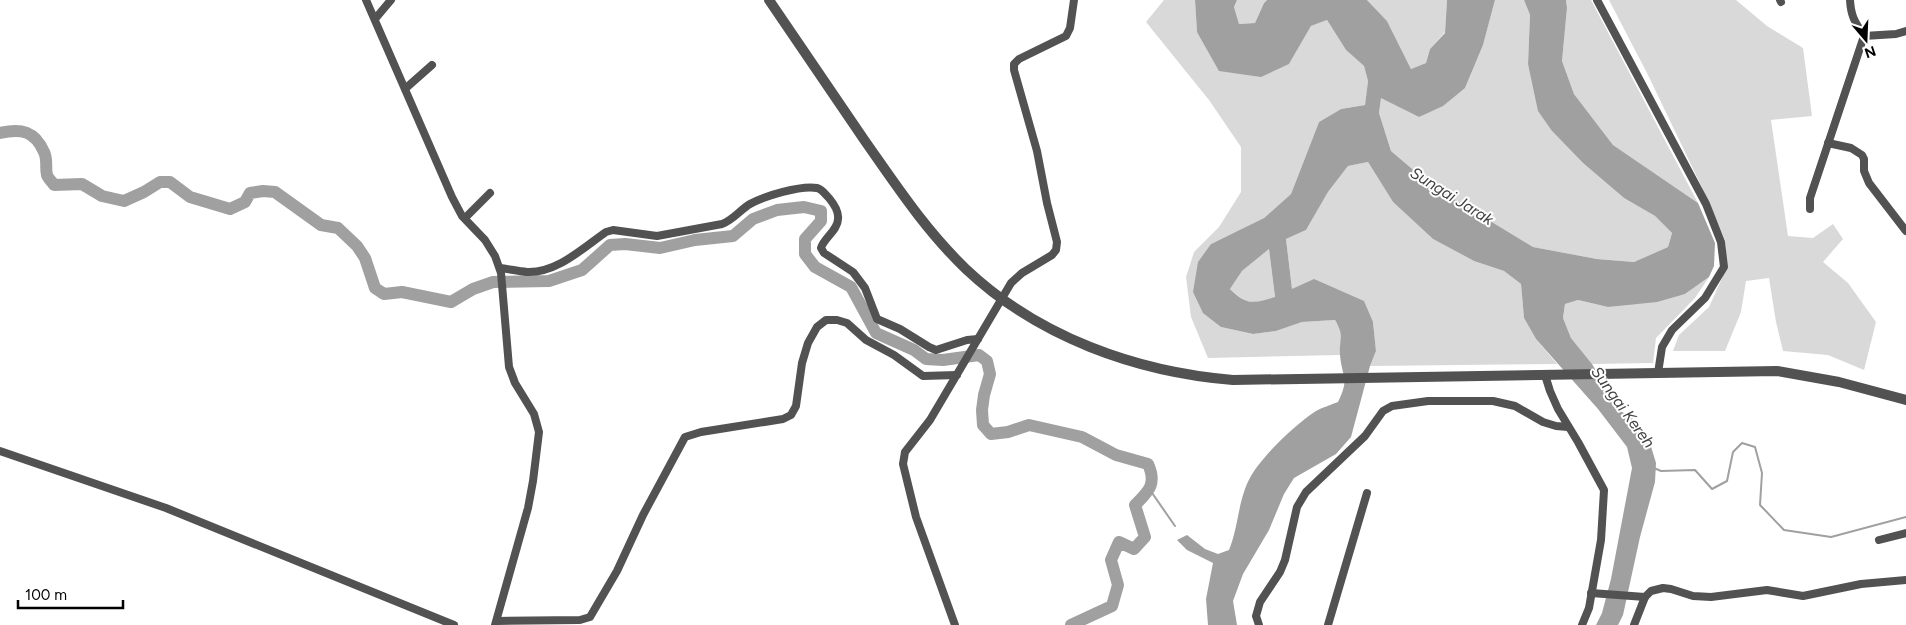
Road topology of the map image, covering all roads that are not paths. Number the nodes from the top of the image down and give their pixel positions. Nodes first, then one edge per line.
1 (366, 0) edge
2 (392, 0) edge
3 (769, 0) edge
4 (1074, 0) edge
5 (1597, 0) edge
6 (1850, 0) edge
7 (375, 19) junction
8 (1906, 31) edge
9 (1864, 36) junction
10 (432, 65) dead end
11 (406, 88) junction
12 (1828, 143) junction
13 (490, 193) dead end
14 (1810, 209) dead end
15 (464, 218) junction
16 (1906, 231) edge
17 (500, 271) junction
18 (1002, 298) junction
19 (977, 343) junction
20 (959, 371) junction
21 (1658, 373) junction
22 (1548, 375) junction
23 (1906, 400) edge
24 (1568, 428) junction
25 (0, 451) edge
26 (1367, 493) dead end
27 (1906, 533) edge
28 (1879, 540) dead end
29 (1906, 580) edge
30 (1594, 594) junction
31 (1645, 598) junction
32 (496, 623) edge
33 (454, 625) edge
34 (955, 625) edge
35 (1259, 625) edge
36 (1328, 625) edge
37 (1582, 625) edge
38 (1634, 625) edge

1 - 7 street
2 - 7 street
3 - 18 street
4 - 18 street
5 - 21 street
6 - 9 street
7 - 11 street
8 - 9 street
9 - 12 street
10 - 11 street
11 - 15 street
12 - 14 street
12 - 16 street
13 - 15 street
15 - 17 street
17 - 19 street
17 - 32 street
18 - 19 street
18 - 22 street
19 - 20 street
20 - 32 street
20 - 34 street
21 - 22 street
21 - 23 street
22 - 24 street
24 - 30 street
24 - 35 street
25 - 33 street
26 - 36 street
27 - 28 street
29 - 31 street
30 - 31 street
30 - 37 street
31 - 38 street

